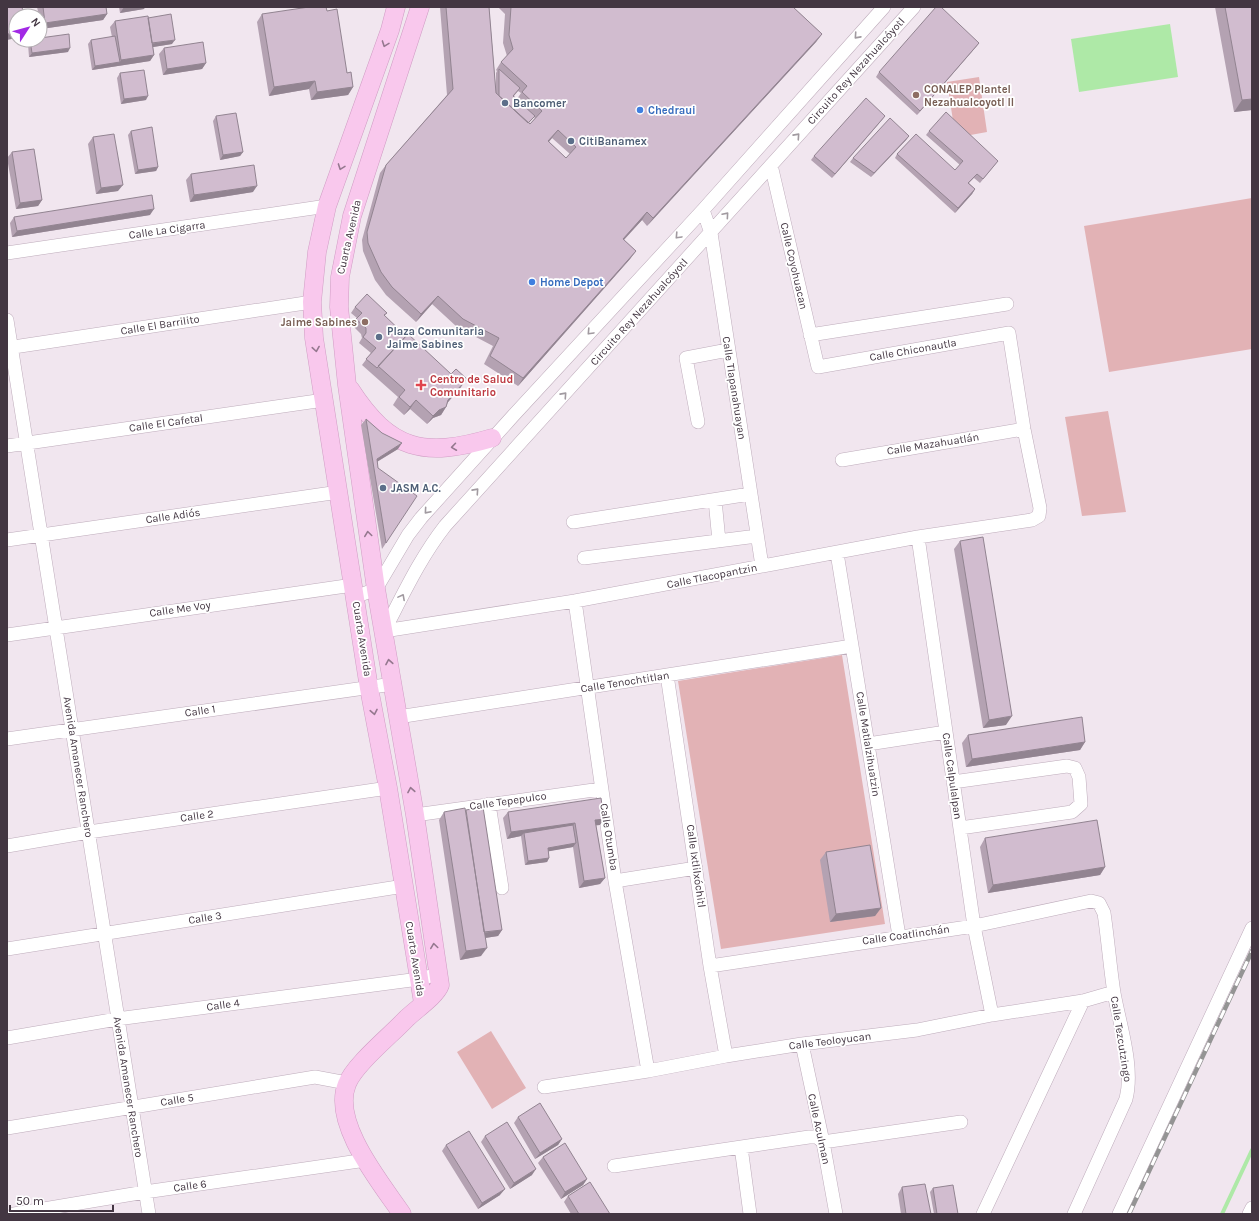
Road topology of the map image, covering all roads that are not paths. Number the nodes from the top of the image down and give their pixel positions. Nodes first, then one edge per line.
1 (396, 7) edge
2 (884, 7) edge
3 (914, 7) edge
4 (420, 11) edge
5 (374, 75) junction
6 (396, 84) junction
7 (771, 165) junction
8 (327, 206) junction
9 (703, 210) junction
10 (711, 233) junction
11 (7, 253) edge
12 (648, 269) junction
13 (665, 284) junction
14 (312, 302) junction
15 (1007, 304) dead end
16 (7, 320) edge
17 (810, 334) junction
18 (9, 348) edge
19 (728, 350) junction
20 (818, 368) joint
21 (347, 385) junction
22 (324, 400) junction
23 (698, 422) dead end
24 (1024, 429) junction
25 (492, 438) junction
26 (26, 443) junction
27 (7, 446) edge
28 (842, 460) dead end
29 (339, 492) junction
30 (750, 494) junction
31 (715, 500) junction
32 (573, 522) dead end
33 (40, 535) junction
34 (757, 536) junction
35 (918, 537) junction
36 (7, 540) edge
37 (719, 540) junction
38 (837, 552) junction
39 (584, 558) dead end
40 (762, 566) junction
41 (376, 589) junction
42 (354, 591) junction
43 (575, 601) junction
44 (56, 627) junction
45 (384, 631) junction
46 (7, 635) edge
47 (852, 646) junction
48 (667, 675) junction
49 (393, 684) junction
50 (369, 688) junction
51 (587, 688) junction
52 (398, 717) junction
53 (72, 729) junction
54 (946, 732) junction
55 (7, 739) edge
56 (868, 744) junction
57 (953, 782) junction
58 (388, 788) junction
59 (601, 789) junction
60 (488, 804) junction
61 (416, 815) junction
62 (960, 828) junction
63 (89, 832) junction
64 (7, 846) edge
65 (696, 868) junction
66 (615, 881) junction
67 (404, 886) junction
68 (502, 888) dead end
69 (1099, 903) joint
70 (974, 926) junction
71 (1252, 928) edge
72 (104, 933) junction
73 (899, 936) junction
74 (7, 949) edge
75 (710, 966) junction
76 (438, 974) junction
77 (419, 979) junction
78 (1114, 992) junction
79 (1083, 1001) junction
80 (422, 1003) junction
81 (992, 1015) junction
82 (117, 1019) junction
83 (7, 1038) edge
84 (802, 1044) junction
85 (726, 1056) junction
86 (648, 1071) junction
87 (347, 1083) junction
88 (544, 1087) dead end
89 (132, 1107) junction
90 (961, 1122) dead end
91 (7, 1128) edge
92 (823, 1142) junction
93 (741, 1147) junction
94 (366, 1160) junction
95 (614, 1166) dead end
96 (145, 1192) junction
97 (1252, 1208) edge
98 (14, 1214) edge
99 (149, 1214) edge
100 (402, 1214) edge
101 (750, 1214) edge
102 (836, 1214) edge
103 (984, 1214) edge
104 (1074, 1214) edge
105 (1120, 1214) edge
106 (1249, 1214) edge

1 - 4 main road
1 -> 5 main road, Cuarta Avenida
2 -> 9 street, Circuito Rey Nezahualcóyotl
7 -> 3 street, Circuito Rey Nezahualcóyotl
4 - 6 main road, Cuarta Avenida
5 - 6 main road
5 -> 8 main road, Cuarta Avenida
6 - 21 main road, Cuarta Avenida
10 -> 7 street, Circuito Rey Nezahualcóyotl
7 - 17 street, Calle Coyohuacan
8 - 11 street, Calle La Cigarra
8 - 14 main road, Cuarta Avenida
9 - 10 street, Calle Tlapanahuayan
9 -> 12 street, Circuito Rey Nezahualcóyotl
10 - 13 street, Circuito Rey Nezahualcóyotl
10 - 19 street, Calle Tlapanahuayan
12 - 13 street
12 -> 25 street, Circuito Rey Nezahualcóyotl
45 -> 13 street, Circuito Rey Nezahualcóyotl
14 - 18 street, Calle El Barrilito
14 -> 22 main road, Cuarta Avenida
15 - 17 street
16 - 18 street, Avenida Amanecer Ranchero
17 - 20 street, Calle Coyohuacan
18 - 26 street, Avenida Amanecer Ranchero
19 - 23 street
19 - 30 street, Calle Tlapanahuayan
20 - 24 street, Calle Chiconautla
25 -> 21 main road
41 -> 21 main road, Cuarta Avenida
22 - 26 street, Calle El Cafetal
22 - 29 main road, Cuarta Avenida
24 - 28 street, Calle Mazahuatlán
24 - 35 street, Calle Tlacopantzin
25 -> 41 street, Circuito Rey Nezahualcóyotl
26 - 27 street, Calle El Cafetal
26 - 33 street, Avenida Amanecer Ranchero
29 - 33 street, Calle Adiós
29 - 42 main road, Cuarta Avenida
30 - 31 street
30 - 34 street, Calle Tlapanahuayan
31 - 32 street
31 - 37 street
33 - 36 street, Calle Adiós
33 - 44 street, Avenida Amanecer Ranchero
34 - 37 street
34 - 40 street, Calle Tlapanahuayan
35 - 38 street, Calle Tlacopantzin
35 - 54 street, Calle Calpulalpan
37 - 39 street
38 - 40 street, Calle Tlacopantzin
38 - 47 street, Calle Matlalzihuatzin
40 - 43 street, Calle Tlacopantzin
41 - 42 street
41 - 45 main road, Cuarta Avenida
42 - 44 street, Calle Me Voy
42 - 50 main road, Cuarta Avenida
43 - 45 street, Calle Tlacopantzin
43 - 51 street, Calle Otumba
44 - 46 street, Calle Me Voy
44 - 53 street, Avenida Amanecer Ranchero
49 -> 45 main road, Cuarta Avenida
47 - 48 street, Calle Tenochtitlan
47 - 56 street, Calle Matlalzihuatzin
48 - 51 street, Calle Tenochtitlan
48 - 65 street, Calle Ixtlilxóchitl
49 - 50 street, Calle 1
49 - 52 main road, Cuarta Avenida
50 - 53 street, Calle 1
50 -> 58 main road, Cuarta Avenida
51 - 52 street, Calle Tenochtitlan
51 - 59 street, Calle Otumba
61 -> 52 main road, Cuarta Avenida
53 - 55 street, Calle 1
53 - 63 street, Avenida Amanecer Ranchero
54 - 56 street
54 - 57 street, Calle Calpulalpan
56 - 73 street, Calle Matlalzihuatzin
57 - 62 street, Calle Calpulalpan
57 - 62 street
58 - 63 street, Calle 2
58 - 67 main road, Cuarta Avenida
59 - 60 street, Calle Tepepulco
59 - 66 street, Calle Otumba
60 - 61 street, Calle Tepepulco
60 - 68 street
76 -> 61 main road, Cuarta Avenida
62 - 70 street, Calle Calpulalpan
63 - 64 street, Calle 2
63 - 72 street, Avenida Amanecer Ranchero
65 - 66 street
65 - 75 street, Calle Ixtlilxóchitl
66 - 86 street, Calle Otumba
67 - 72 street, Calle 3
67 - 77 main road, Cuarta Avenida
69 - 70 street, Calle Coatlinchán
69 - 78 street, Calle Tezcutzingo
70 - 73 street, Calle Coatlinchán
70 - 81 street, Calle Calpulalpan
71 - 105 street
72 - 74 street, Calle 3
72 - 82 street, Avenida Amanecer Ranchero
73 - 75 street, Calle Coatlinchán
75 - 85 street, Calle Ixtlilxóchitl
76 - 77 street, Calle 4
76 - 80 main road, Cuarta Avenida
77 - 80 main road, Cuarta Avenida
77 - 82 street, Calle 4
78 - 79 street, Calle Teoloyucan
78 - 104 street, Calle Tezcutzingo
79 - 81 street, Calle Teoloyucan
79 - 103 street
80 - 87 main road
81 - 84 street, Calle Teoloyucan
82 - 83 street, Calle 4
82 - 89 street, Avenida Amanecer Ranchero
84 - 85 street, Calle Teoloyucan
84 - 92 street, Calle Aculman
85 - 86 street, Calle Teoloyucan
86 - 88 street, Calle Teoloyucan
87 - 89 street, Calle 5
87 - 94 main road
89 - 91 street, Calle 5
89 - 96 street, Avenida Amanecer Ranchero
90 - 92 street
92 - 93 street
92 - 102 street, Calle Aculman
93 - 95 street
93 - 101 street
94 - 96 street, Calle 6
94 - 100 main road
96 - 98 street, Calle 6
96 - 99 street, Avenida Amanecer Ranchero
97 - 106 street

